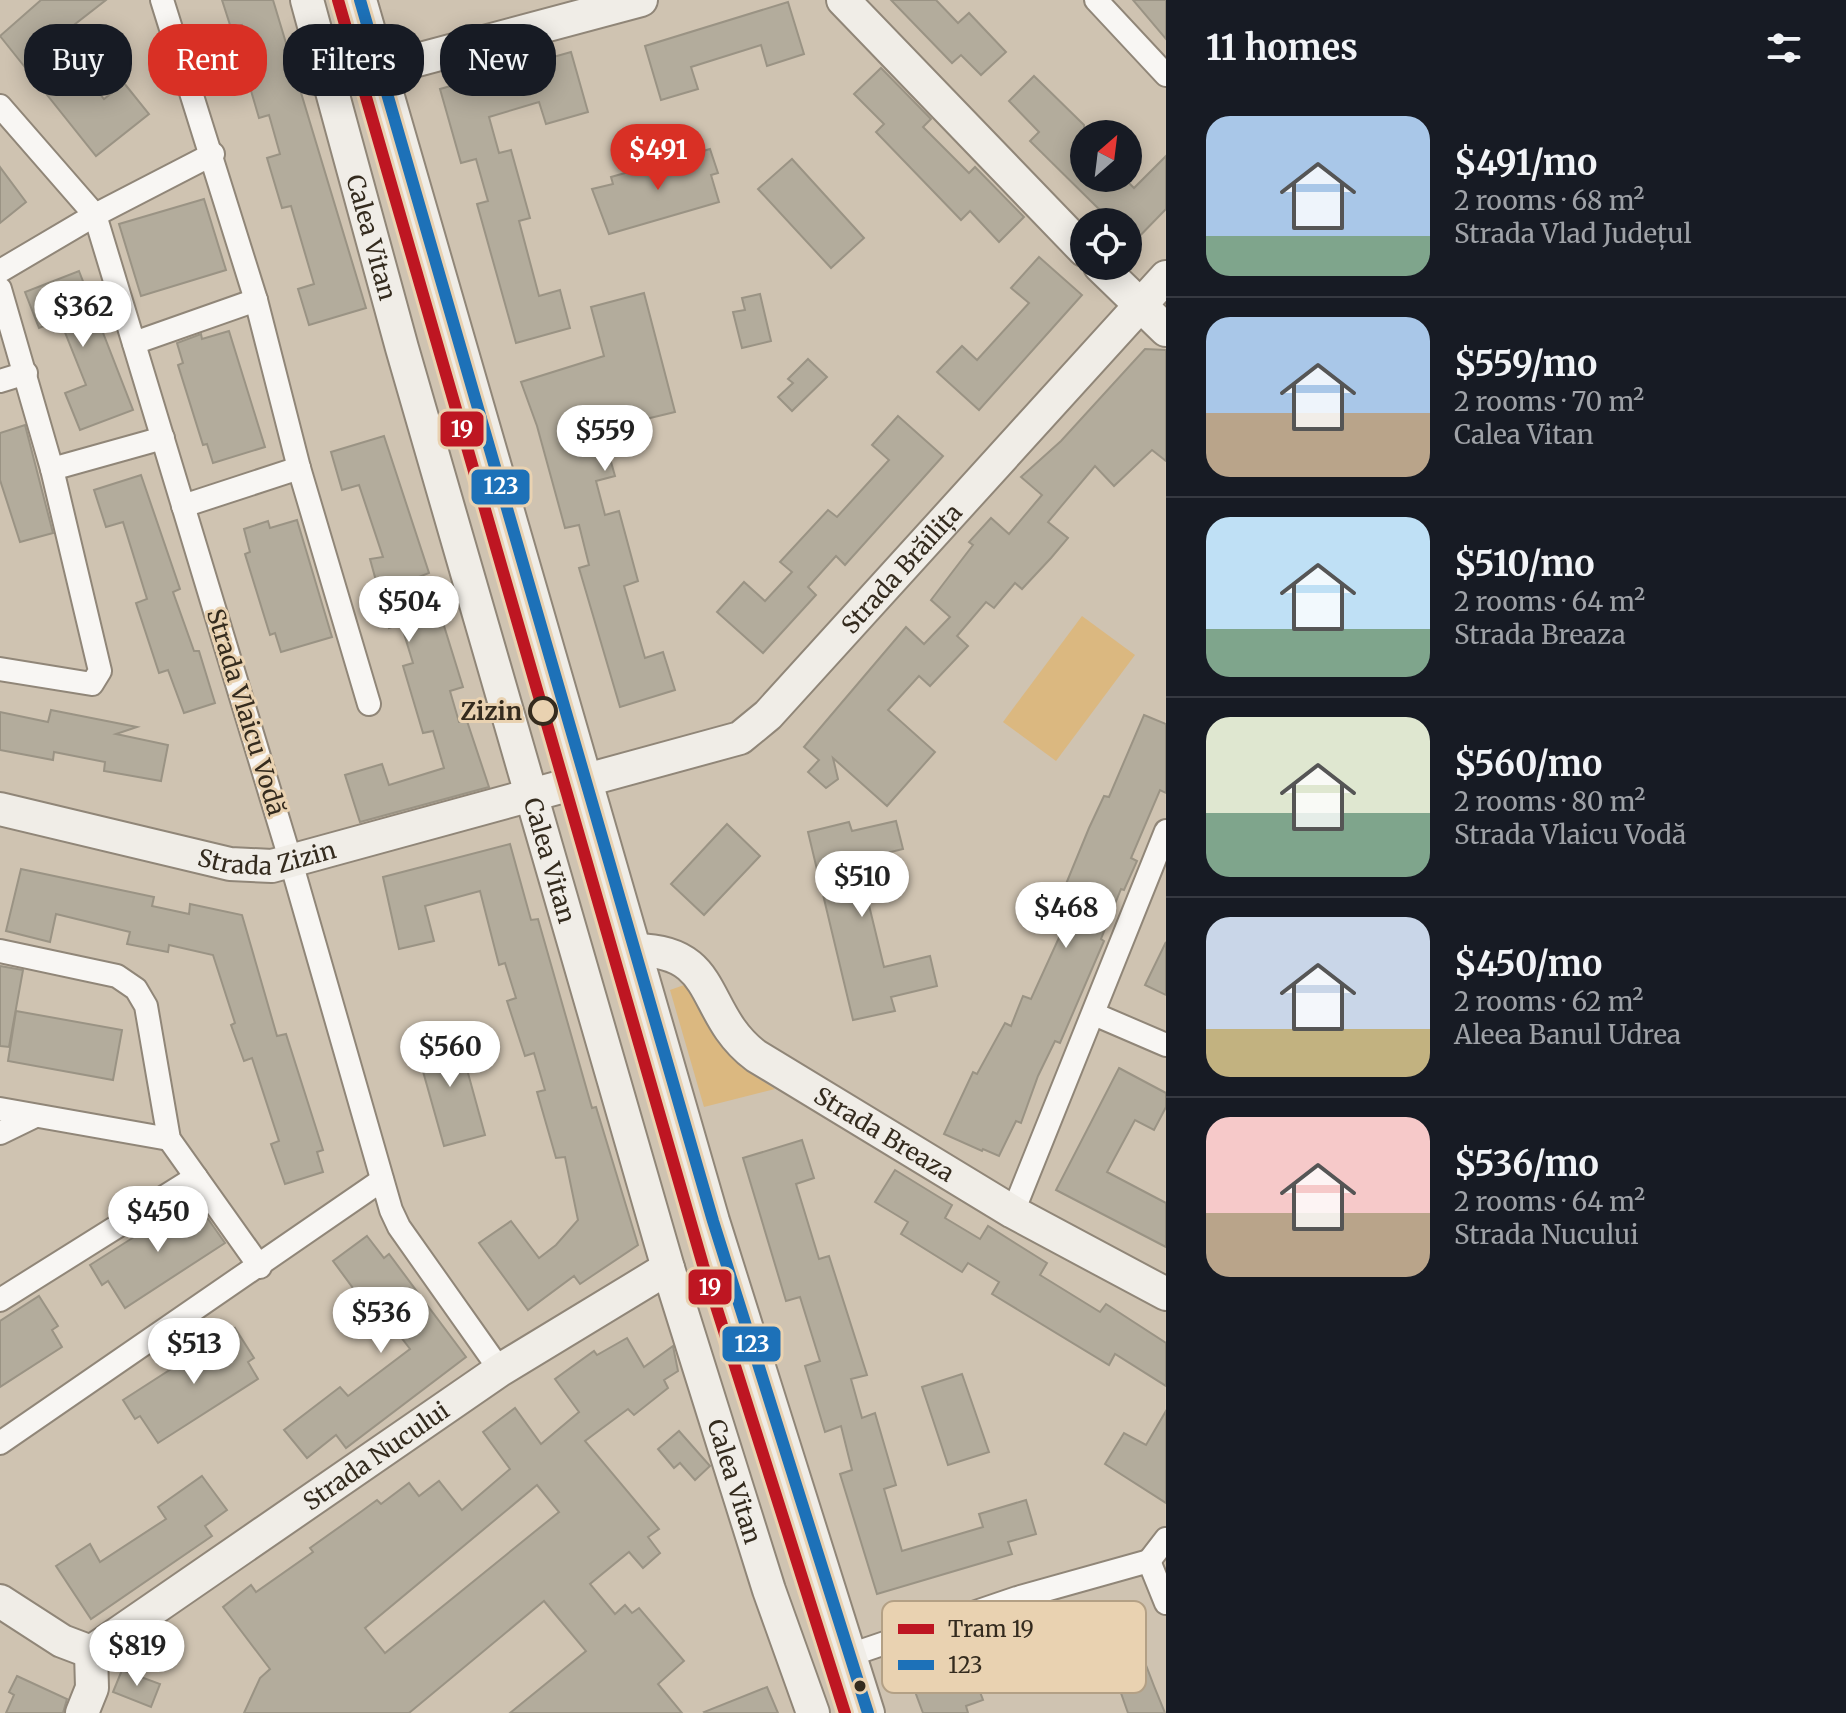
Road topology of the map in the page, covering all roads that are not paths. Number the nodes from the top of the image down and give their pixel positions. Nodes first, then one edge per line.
1 (162, 0) edge
2 (307, 0) edge
3 (360, 0) edge
4 (641, 0) edge
5 (843, 0) edge
6 (1096, 0) edge
7 (314, 24) edge
8 (367, 24) edge
9 (424, 57) edge
10 (1165, 73) edge
11 (334, 96) edge
12 (388, 96) edge
13 (0, 106) edge
14 (213, 154) junction
15 (95, 215) junction
16 (1070, 235) edge
17 (0, 271) edge
18 (1166, 277) edge
19 (1114, 280) edge
20 (0, 289) edge
21 (256, 300) junction
22 (1140, 305) junction
23 (1166, 330) edge
24 (134, 343) junction
25 (26, 373) junction
26 (0, 381) edge
27 (163, 438) junction
28 (299, 468) junction
29 (52, 469) junction
30 (183, 506) junction
31 (0, 669) edge
32 (369, 704) dead end
33 (585, 778) junction
34 (531, 793) junction
35 (0, 809) edge
36 (1166, 831) edge
37 (291, 862) junction
38 (636, 950) junction
39 (0, 951) edge
40 (1094, 1014) junction
41 (1166, 1045) edge
42 (0, 1109) edge
43 (35, 1116) junction
44 (0, 1133) edge
45 (169, 1139) junction
46 (196, 1177) junction
47 (382, 1180) junction
48 (1013, 1212) junction
49 (260, 1267) junction
50 (668, 1268) junction
51 (1166, 1294) edge
52 (0, 1300) edge
53 (500, 1370) junction
54 (0, 1443) edge
55 (1166, 1539) edge
56 (1149, 1561) junction
57 (0, 1601) edge
58 (1011, 1601) edge
59 (1166, 1603) edge
60 (882, 1644) edge
61 (91, 1652) junction
62 (847, 1656) junction
63 (82, 1713) edge
64 (813, 1713) edge
65 (868, 1713) edge

1 - 14 street
2 - 7 street, Calea Vitan
3 - 8 street
4 - 9 street
5 - 16 street
6 - 10 street
11 - 34 street, Calea Vitan
12 - 33 street
13 - 15 street, Strada Vlaicu Vodă
14 - 15 street
14 - 21 street
15 - 17 street
15 - 24 street, Strada Vlaicu Vodă
18 - 22 street, Strada Brăilița
19 - 22 street
20 - 25 street
21 - 24 street
21 - 28 street
22 - 23 street
22 - 33 street, Strada Brăilița
24 - 27 street, Strada Vlaicu Vodă
25 - 26 street
25 - 29 street
27 - 29 street
27 - 30 street, Strada Vlaicu Vodă
28 - 30 street
28 - 32 street
29 - 31 street
30 - 37 street, Strada Vlaicu Vodă
33 - 34 street, Strada Brăilița
33 - 38 street
34 - 37 street, Strada Zizin
34 - 50 street, Calea Vitan
35 - 37 street, Strada Zizin
36 - 40 street
37 - 47 street, Strada Vlaicu Vodă
38 - 48 street, Strada Breaza
38 - 62 street
39 - 45 street
40 - 41 street
40 - 48 street
42 - 43 street
43 - 44 street
43 - 45 street
45 - 46 street
46 - 49 street
46 - 52 street
47 - 49 street
47 - 53 street, Strada Vlaicu Vodă
48 - 51 street, Strada Breaza
49 - 54 street
50 - 53 street, Strada Nucului
50 - 64 street, Calea Vitan
53 - 61 street, Strada Nucului
55 - 56 street
56 - 58 street
56 - 59 street
57 - 61 street
60 - 62 street
61 - 63 street
62 - 65 street

